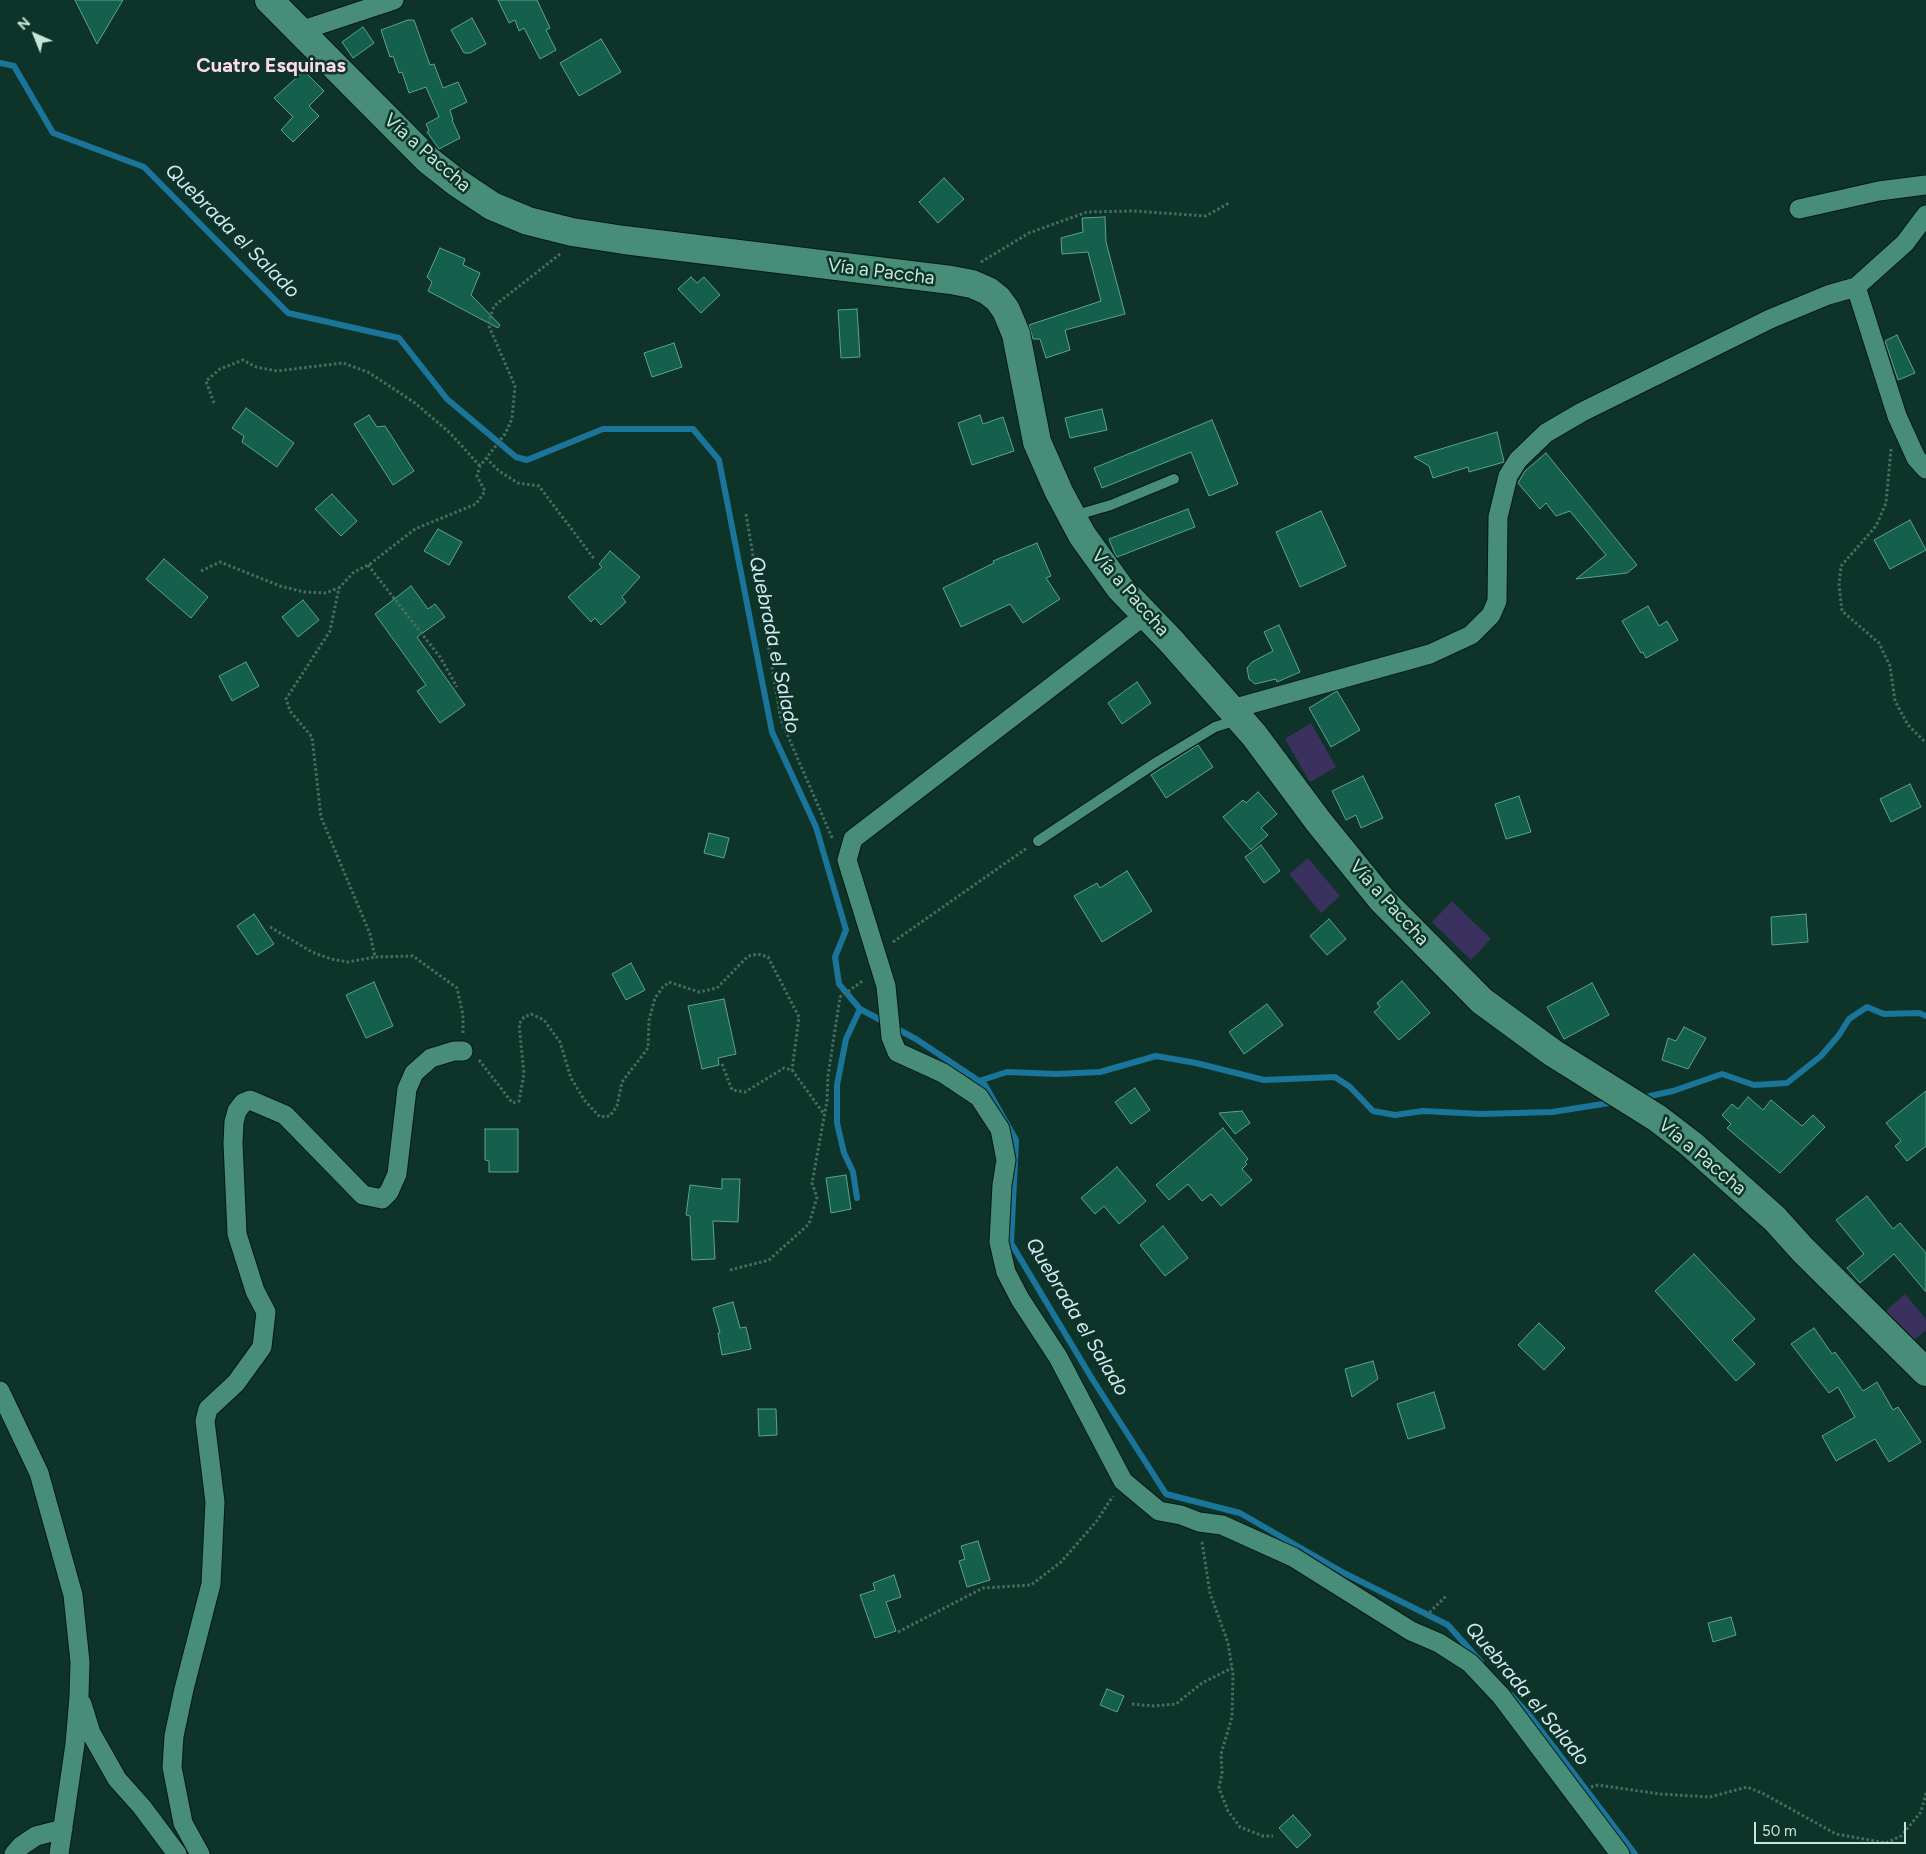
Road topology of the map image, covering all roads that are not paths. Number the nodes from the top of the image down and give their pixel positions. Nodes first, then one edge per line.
1 (269, 0) edge
2 (394, 0) edge
3 (300, 31) junction
4 (1926, 185) edge
5 (1799, 209) dead end
6 (1926, 215) edge
7 (1856, 287) junction
8 (1926, 469) edge
9 (1174, 479) dead end
10 (1072, 516) junction
11 (1145, 615) junction
12 (1236, 714) junction
13 (1038, 841) road end
14 (463, 1051) road end
15 (1926, 1372) edge
16 (0, 1391) edge
17 (79, 1696) junction
18 (63, 1829) junction
19 (14, 1854) edge
20 (59, 1854) edge
21 (177, 1854) edge
22 (200, 1854) edge
23 (1620, 1854) edge

1 - 3 main road, Vía a Paccha
2 - 3 street
3 - 10 main road, Vía a Paccha
4 - 5 street
6 - 7 street
7 - 8 street
7 - 12 street
9 - 10 lane
10 - 11 main road, Vía a Paccha
11 - 12 main road, Vía a Paccha
11 - 23 street
12 - 13 lane
12 - 15 main road, Vía a Paccha
14 - 22 street
16 - 17 street
17 - 18 street
17 - 21 street
18 - 19 street
18 - 20 street

